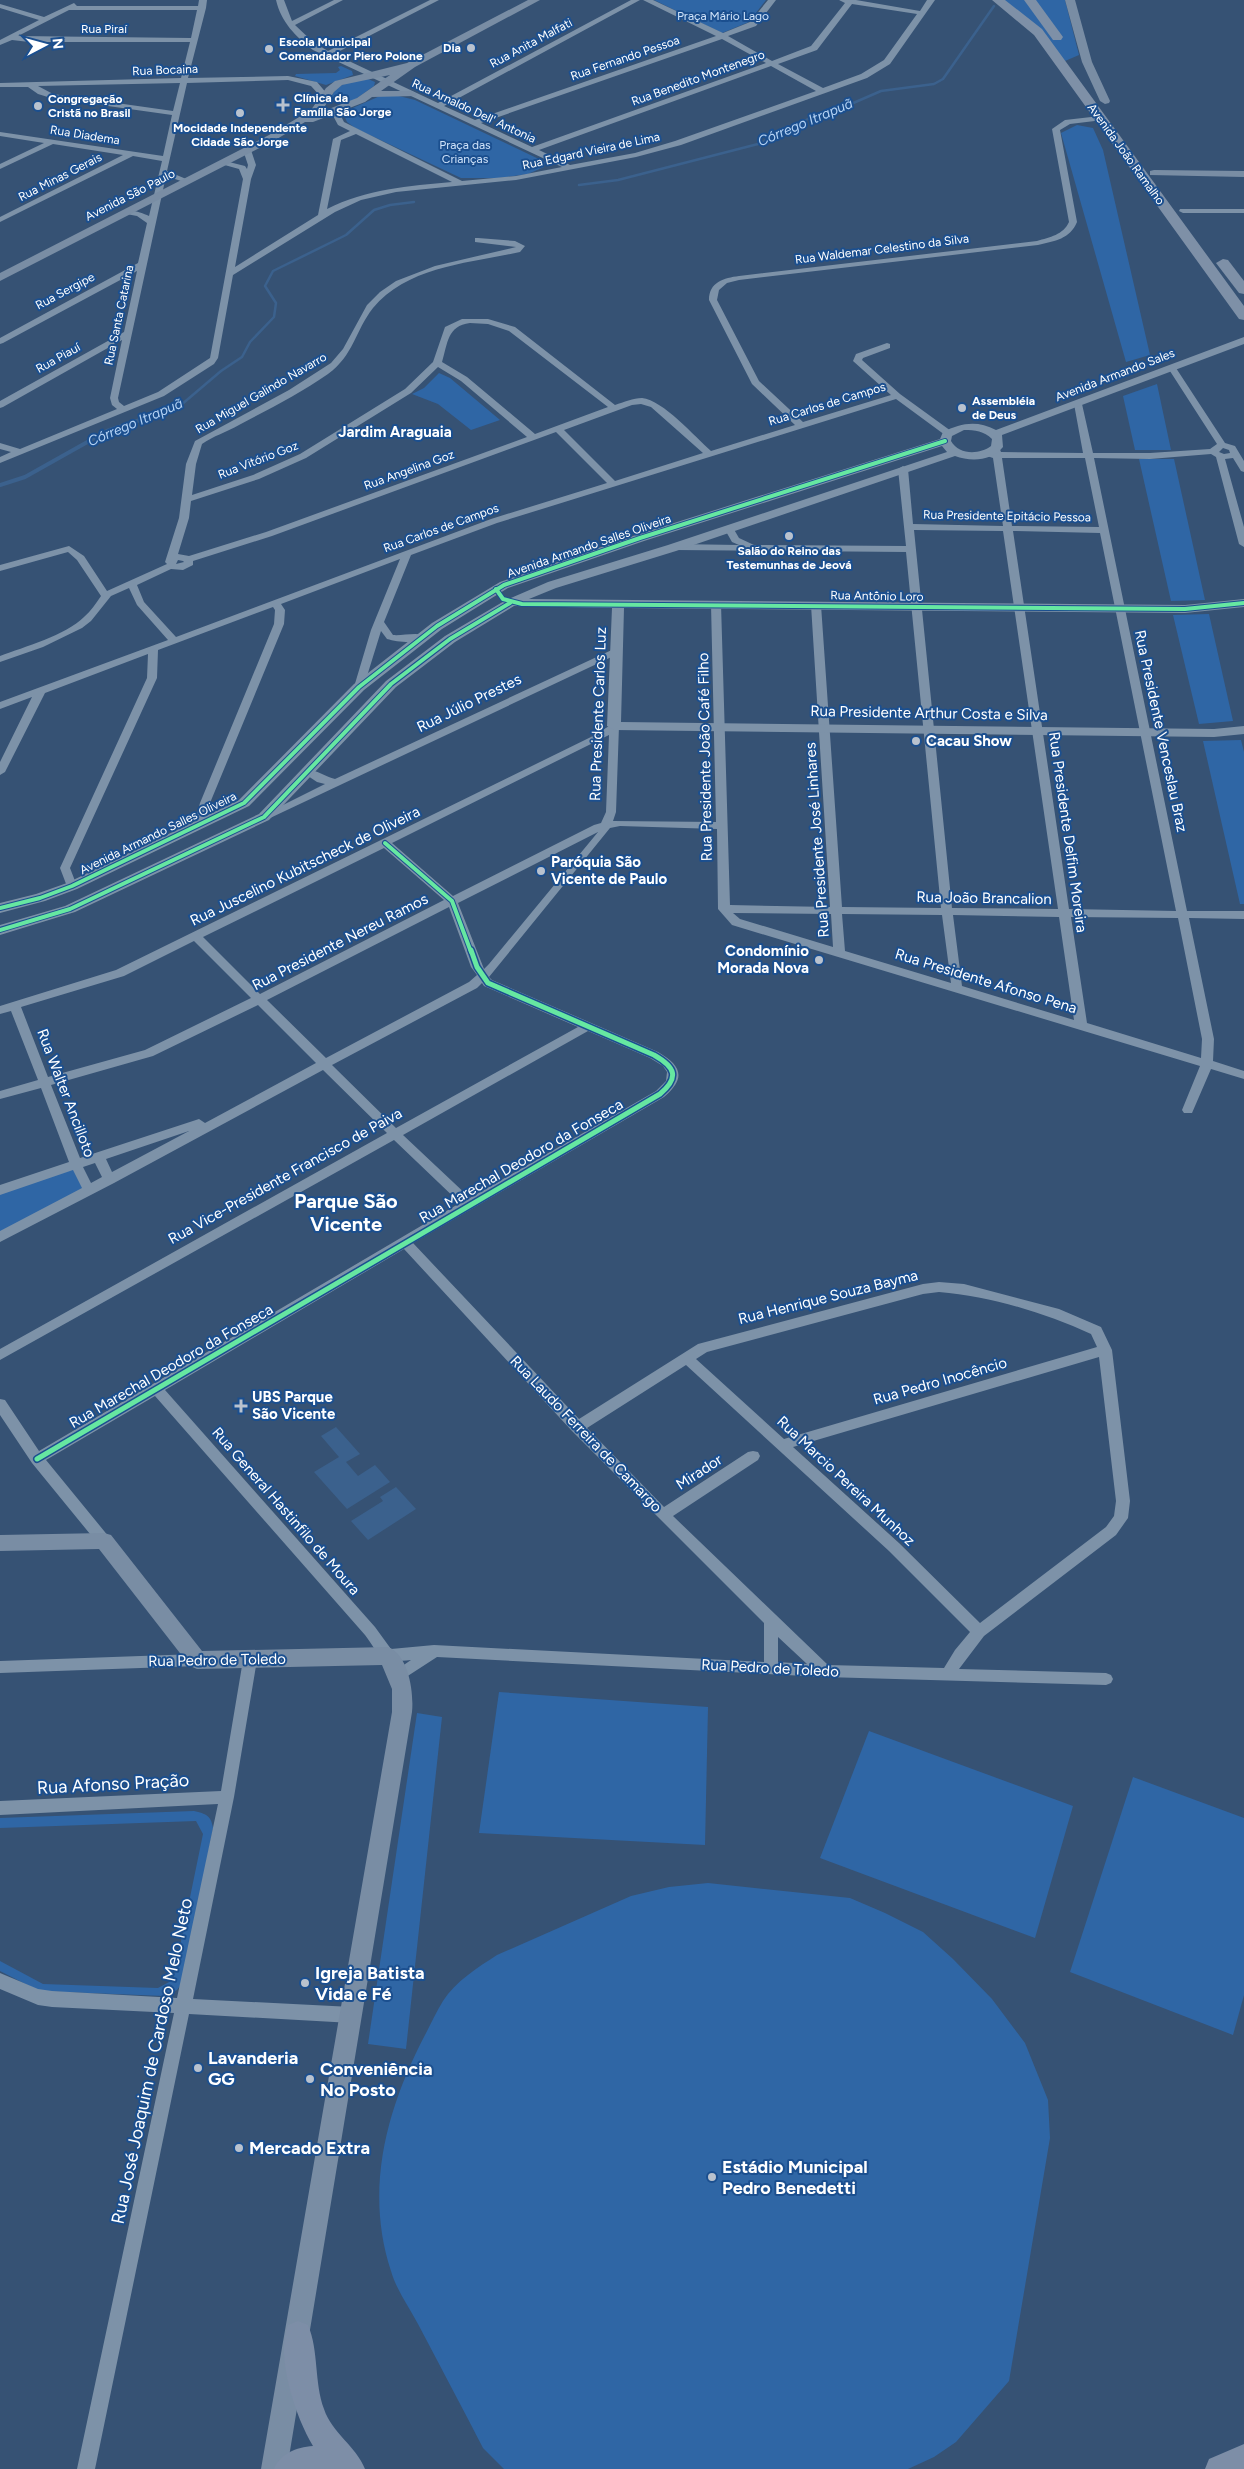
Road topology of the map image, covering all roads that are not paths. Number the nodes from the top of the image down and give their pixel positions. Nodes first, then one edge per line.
1 (83, 0) edge
2 (280, 0) edge
3 (340, 0) edge
4 (435, 0) edge
5 (535, 0) edge
6 (636, 0) edge
7 (647, 0) edge
8 (772, 0) edge
9 (840, 0) edge
10 (931, 0) edge
11 (999, 0) edge
12 (1030, 0) edge
13 (1070, 0) edge
14 (850, 1) edge
15 (202, 4) edge
16 (0, 6) edge
17 (68, 8) junction
18 (922, 13) junction
19 (45, 20) junction
20 (290, 24) junction
21 (722, 36) junction
22 (14, 38) junction
23 (194, 40) junction
24 (0, 43) edge
25 (327, 54) junction
26 (771, 63) junction
27 (411, 65) junction
28 (371, 75) junction
29 (185, 81) junction
30 (385, 81) junction
31 (31, 85) junction
32 (0, 86) edge
33 (822, 91) junction
34 (370, 94) junction
35 (412, 94) junction
36 (324, 97) junction
37 (1105, 101) junction
38 (438, 106) junction
39 (334, 110) junction
40 (178, 114) junction
41 (312, 118) junction
42 (1100, 118) junction
43 (341, 124) junction
44 (474, 124) junction
45 (356, 131) junction
46 (0, 134) edge
47 (272, 137) junction
48 (52, 142) junction
49 (247, 150) junction
50 (532, 150) junction
51 (131, 154) junction
52 (167, 159) junction
53 (224, 162) junction
54 (568, 167) junction
55 (0, 168) edge
56 (164, 173) junction
57 (1154, 173) junction
58 (1244, 174) edge
59 (247, 179) junction
60 (187, 181) junction
61 (462, 184) junction
62 (326, 195) junction
63 (157, 196) junction
64 (348, 202) junction
65 (1183, 211) junction
66 (1244, 211) edge
67 (125, 213) junction
68 (322, 217) junction
69 (0, 220) edge
70 (151, 223) junction
71 (478, 240) dead end
72 (143, 264) junction
73 (230, 274) junction
74 (0, 278) edge
75 (1244, 290) edge
76 (1244, 316) edge
77 (128, 334) junction
78 (0, 340) edge
79 (1244, 340) edge
80 (887, 346) dead end
81 (437, 363) junction
82 (1172, 368) junction
83 (897, 396) junction
84 (1078, 404) junction
85 (0, 405) edge
86 (614, 408) junction
87 (123, 409) junction
88 (801, 425) junction
89 (558, 429) junction
90 (995, 434) junction
91 (946, 437) junction
92 (534, 438) junction
93 (1222, 445) junction
94 (0, 446) edge
95 (1238, 451) edge
96 (22, 452) junction
97 (957, 452) junction
98 (709, 454) junction
99 (997, 454) junction
100 (1217, 454) junction
101 (1089, 456) junction
102 (0, 460) edge
103 (1244, 469) edge
104 (903, 470) junction
105 (613, 484) junction
106 (188, 498) junction
107 (909, 527) junction
108 (729, 528) junction
109 (1008, 529) junction
110 (1104, 530) junction
111 (178, 539) junction
112 (1244, 544) edge
113 (675, 547) junction
114 (756, 547) junction
115 (911, 549) junction
116 (408, 552) junction
117 (186, 558) junction
118 (171, 563) junction
119 (0, 568) edge
120 (516, 580) junction
121 (132, 584) junction
122 (496, 589) junction
123 (540, 590) junction
124 (106, 595) junction
125 (275, 603) junction
126 (510, 603) junction
127 (558, 603) junction
128 (618, 603) junction
129 (1244, 603) edge
130 (716, 604) junction
131 (816, 605) junction
132 (917, 606) junction
133 (1020, 607) junction
134 (1120, 608) junction
135 (380, 623) junction
136 (423, 637) junction
137 (174, 641) junction
138 (153, 649) junction
139 (616, 651) junction
140 (0, 659) edge
141 (359, 687) junction
142 (41, 690) junction
143 (0, 706) edge
144 (614, 726) junction
145 (720, 728) junction
146 (824, 729) junction
147 (929, 730) junction
148 (1244, 730) edge
149 (1038, 731) junction
150 (1146, 732) junction
151 (0, 772) edge
152 (309, 772) junction
153 (336, 783) junction
154 (264, 817) junction
155 (199, 824) junction
156 (606, 825) junction
157 (721, 826) junction
158 (217, 840) junction
159 (385, 843) junction
160 (561, 846) junction
161 (582, 857) junction
162 (72, 886) junction
163 (452, 901) junction
164 (0, 908) edge
165 (724, 909) junction
166 (836, 911) junction
167 (947, 912) junction
168 (1065, 914) junction
169 (1184, 915) junction
170 (1244, 916) edge
171 (0, 930) edge
172 (196, 937) junction
173 (839, 952) junction
174 (483, 978) junction
175 (957, 988) junction
176 (261, 1000) junction
177 (15, 1006) junction
178 (0, 1010) edge
179 (1081, 1025) junction
180 (586, 1027) junction
181 (1207, 1064) junction
182 (325, 1065) junction
183 (1244, 1075) edge
184 (44, 1082) junction
185 (0, 1095) edge
186 (1188, 1110) dead end
187 (232, 1113) junction
188 (394, 1133) junction
189 (99, 1158) junction
190 (76, 1164) junction
191 (110, 1180) junction
192 (0, 1190) edge
193 (89, 1190) junction
194 (469, 1204) junction
195 (0, 1237) edge
196 (406, 1243) junction
197 (1103, 1344) junction
198 (0, 1355) edge
199 (686, 1357) junction
200 (157, 1389) junction
201 (0, 1404) edge
202 (577, 1427) junction
203 (784, 1444) junction
204 (753, 1456) dead end
205 (37, 1459) junction
206 (663, 1515) junction
207 (104, 1541) junction
208 (0, 1543) edge
209 (771, 1622) junction
210 (979, 1632) junction
211 (434, 1652) junction
212 (388, 1656) junction
213 (197, 1660) junction
214 (250, 1660) junction
215 (0, 1666) edge
216 (771, 1668) junction
217 (825, 1670) junction
218 (948, 1674) junction
219 (400, 1675) junction
220 (1106, 1679) dead end
221 (227, 1797) junction
222 (0, 1808) edge
223 (1, 1986) edge
224 (184, 2007) junction
225 (352, 2014) junction
226 (298, 2336) junction
227 (1244, 2458) edge
228 (86, 2469) edge
229 (274, 2469) edge
230 (288, 2469) edge
231 (345, 2469) edge
232 (351, 2469) edge
233 (1219, 2469) edge

1 - 17 street
2 - 20 street
3 - 20 street
4 - 25 street
5 - 27 main road, Avenida São Paulo
6 - 38 street, Rua Anita Malfati
7 - 21 street
8 - 21 street, Rua Fernando Pessoa
9 - 14 street
10 - 18 street, Rua Edgard Vieira de Lima
11 - 42 highway, Avenida João Ramalho
12 - 37 highway, Avenida João Ramalho
13 - 37 main road, Avenida João Ramalho
14 - 18 street
14 - 26 street, Rua Benedito Montenegro
15 - 17 street
15 - 23 street, Rua Santa Catarina
16 - 19 street
17 - 19 street
18 - 33 street, Rua Edgard Vieira de Lima
19 - 22 street
20 - 25 street, Rua Arnaldo Dell' Antonia
21 - 26 street
21 - 44 street, Rua Fernando Pessoa
22 - 23 street, Rua Piraí
22 - 24 street
23 - 29 street, Rua Santa Catarina
25 - 28 street, Rua Arnaldo Dell' Antonia
26 - 33 street
26 - 50 street, Rua Benedito Montenegro
27 - 28 main road, Avenida São Paulo
27 - 30 main road, Avenida São Paulo
28 - 30 street, Rua Arnaldo Dell' Antonia
28 - 36 main road, Avenida São Paulo
29 - 31 street, Rua Bocaina
29 - 36 street, Rua Bocaina
29 - 40 street, Rua Santa Catarina
30 - 34 main road, Avenida São Paulo
30 - 35 street, Rua Arnaldo Dell' Antonia
31 - 32 street, Rua Bocaina
31 - 40 street
33 - 54 street, Rua Edgard Vieira de Lima
34 - 35 main road
34 - 39 main road, Avenida São Paulo
35 - 38 street, Rua Arnaldo Dell' Antonia
36 - 39 main road
36 - 47 main road, Avenida São Paulo
37 - 57 highway, Avenida João Ramalho
38 - 44 street, Rua Arnaldo Dell' Antonia
39 - 41 main road, Avenida São Paulo
39 - 43 street
40 - 52 street, Rua Santa Catarina
41 - 43 main road
41 - 47 main road, Avenida São Paulo
42 - 76 highway, Avenida João Ramalho
42 - 88 street, Rua Waldemar Celestino da Silva
43 - 45 street
44 - 50 street, Rua Arnaldo Dell' Antonia
45 - 61 street
45 - 62 street
46 - 48 street, Rua Diadema
47 - 49 main road, Avenida São Paulo
48 - 51 street, Rua Diadema
48 - 55 street
49 - 53 main road, Avenida São Paulo
49 - 59 street
50 - 54 street, Rua Arnaldo Dell' Antonia
51 - 52 street, Rua Diadema
51 - 69 street, Rua Minas Gerais
52 - 56 street, Rua Santa Catarina
53 - 59 street
53 - 60 main road, Avenida São Paulo
54 - 61 street, Rua Edgard Vieira de Lima
56 - 60 street
56 - 63 street, Rua Santa Catarina
57 - 58 main road
57 - 65 highway, Avenida João Ramalho
59 - 73 street
60 - 63 main road, Avenida São Paulo
61 - 64 street, Rua Edgard Vieira de Lima
62 - 64 street
62 - 68 street
63 - 67 main road, Avenida São Paulo
63 - 70 street, Rua Santa Catarina
64 - 68 street, Rua Edgard Vieira de Lima
65 - 66 street
65 - 75 highway, Avenida João Ramalho
67 - 70 street
67 - 74 main road, Avenida São Paulo
68 - 73 street, Rua Edgard Vieira de Lima
70 - 72 street, Rua Santa Catarina
71 - 106 street, Rua Miguel Galindo Navarro
72 - 77 street, Rua Santa Catarina
72 - 78 street, Rua Sergipe
73 - 87 street
77 - 85 street, Rua Piauí
77 - 87 street, Rua Santa Catarina
79 - 82 street, Avenida Armando Sales
80 - 83 street
81 - 86 street, Rua Vitório Goz
81 - 92 street
81 - 106 street, Rua Vitório Goz
82 - 84 street, Avenida Armando Sales
82 - 93 street
83 - 88 street, Rua Carlos de Campos
83 - 91 street
84 - 90 street, Avenida Armando Sales
84 - 101 street, Rua Presidente Venceslau Braz
86 - 89 street, Rua Angelina Goz
86 - 98 street, Rua Angelina Goz
87 - 96 street
88 - 98 street, Rua Carlos de Campos
89 - 92 street, Rua Angelina Goz
89 - 105 street
90 - 91 street, Avenida Armando Salles Oliveira
90 - 99 street
91 - 97 street
91 - 120 street, Avenida Armando Salles Oliveira
92 - 117 street, Rua Angelina Goz
93 - 95 street
93 - 100 street
94 - 96 street
95 - 100 street
95 - 103 street
96 - 102 street
97 - 99 street
97 - 104 street, Avenida Armando Salles Oliveira
98 - 105 street, Rua Carlos de Campos
99 - 101 street
99 - 109 street, Rua Presidente Delfim Moreira
100 - 101 street
100 - 112 street
101 - 110 street, Rua Presidente Venceslau Braz
104 - 107 street
104 - 108 street, Avenida Armando Salles Oliveira
105 - 116 street, Rua Carlos de Campos
106 - 111 street, Rua Miguel Galindo Navarro
107 - 109 street, Rua Presidente Epitácio Pessoa
107 - 115 street
108 - 113 street, Avenida Armando Salles Oliveira
108 - 114 street
109 - 110 street, Rua Presidente Epitácio Pessoa
109 - 133 street, Rua Presidente Delfim Moreira
110 - 134 street, Rua Presidente Venceslau Braz
111 - 117 street, Rua Miguel Galindo Navarro
111 - 118 street, Rua Miguel Galindo Navarro
113 - 114 street
113 - 123 street, Avenida Armando Salles Oliveira
114 - 115 street
115 - 132 street
116 - 125 street, Rua Carlos de Campos
116 - 135 street
117 - 118 street, Rua Angelina Goz
118 - 121 street
119 - 124 street
120 - 122 street, Avenida Armando Salles Oliveira
120 - 123 street
121 - 124 street
121 - 137 street
122 - 126 street
122 - 136 street, Avenida Armando Salles Oliveira
123 - 126 street, Avenida Armando Salles Oliveira
123 - 127 street
124 - 140 street
125 - 137 street, Rua Carlos de Campos
125 - 155 street
126 - 127 street, Rua Antônio Loro
126 - 152 street, Avenida Armando Salles Oliveira
127 - 128 street, Rua Antônio Loro
128 - 130 street, Rua Antônio Loro
128 - 139 street, Rua Presidente Carlos Luz
129 - 134 street, Rua Antônio Loro
130 - 131 street, Rua Antônio Loro
130 - 145 street, Rua Presidente João Café Filho
131 - 132 street, Rua Antônio Loro
131 - 146 street, Rua Presidente José Linhares
132 - 133 street, Rua Antônio Loro
132 - 147 street
133 - 134 street, Rua Antônio Loro
133 - 149 street, Rua Presidente Delfim Moreira
134 - 150 street, Rua Presidente Venceslau Braz
135 - 136 street
135 - 141 street
136 - 141 street, Avenida Armando Salles Oliveira
137 - 138 street, Rua Carlos de Campos
138 - 142 street, Rua Carlos de Campos
138 - 162 street
139 - 144 street, Rua Presidente Carlos Luz
139 - 153 street, Rua Júlio Prestes
141 - 155 street, Avenida Armando Salles Oliveira
142 - 143 street, Rua Carlos de Campos
142 - 151 street
144 - 145 street, Rua Presidente Arthur Costa e Silva
144 - 156 street, Rua Presidente Carlos Luz
144 - 159 street, Rua Juscelino Kubitscheck de Oliveira
145 - 146 street, Rua Presidente Arthur Costa e Silva
145 - 157 street, Rua Presidente João Café Filho
146 - 147 street, Rua Presidente Arthur Costa e Silva
146 - 166 street, Rua Presidente José Linhares
147 - 149 street, Rua Presidente Arthur Costa e Silva
147 - 167 street
148 - 150 street, Rua Presidente Arthur Costa e Silva
149 - 150 street, Rua Presidente Arthur Costa e Silva
149 - 168 street, Rua Presidente Delfim Moreira
150 - 169 street, Rua Presidente Venceslau Braz
152 - 153 street
152 - 154 street, Avenida Armando Salles Oliveira
153 - 154 street, Rua Júlio Prestes
154 - 158 street, Avenida Armando Salles Oliveira
155 - 158 street
155 - 162 street, Avenida Armando Salles Oliveira
156 - 157 street, Rua Presidente Nereu Ramos
156 - 160 street, Rua Presidente Nereu Ramos
156 - 161 street
157 - 165 street, Rua Presidente João Café Filho
158 - 171 street, Avenida Armando Salles Oliveira
159 - 163 street
159 - 172 street, Rua Juscelino Kubitscheck de Oliveira
160 - 161 street
160 - 163 street, Rua Presidente Nereu Ramos
161 - 174 street
162 - 164 street, Avenida Armando Salles Oliveira
163 - 174 street
163 - 176 street, Rua Presidente Nereu Ramos
165 - 166 street, Rua João Brancalion
165 - 173 street, Rua Presidente Afonso Pena
166 - 167 street, Rua João Brancalion
166 - 173 street, Rua Presidente José Linhares
167 - 168 street, Rua João Brancalion
167 - 175 street
168 - 169 street, Rua João Brancalion
168 - 179 street, Rua Presidente Delfim Moreira
169 - 170 street, Rua João Brancalion
169 - 181 street, Rua Presidente Venceslau Braz
172 - 176 street
172 - 177 street, Rua Juscelino Kubitscheck de Oliveira
173 - 175 street, Rua Presidente Afonso Pena
174 - 180 street, Rua Marechal Deodoro da Fonseca
174 - 182 street
175 - 179 street, Rua Presidente Afonso Pena
176 - 182 street
176 - 184 street, Rua Presidente Nereu Ramos
177 - 178 street, Rua Juscelino Kubitscheck de Oliveira
177 - 184 street, Rua Walter Ancilloto
179 - 181 street, Rua Presidente Afonso Pena
180 - 188 street, Rua Vice-Presidente Francisco de Paiva
180 - 194 street, Rua Marechal Deodoro da Fonseca
181 - 183 street, Rua Presidente Afonso Pena
181 - 186 street
182 - 187 street
182 - 188 street
184 - 185 street, Rua Presidente Nereu Ramos
184 - 190 street, Rua Walter Ancilloto
187 - 189 street
187 - 191 street
188 - 194 street
188 - 198 street, Rua Vice-Presidente Francisco de Paiva
189 - 190 street
189 - 191 street
190 - 192 street
190 - 193 street, Rua Walter Ancilloto
191 - 193 street
193 - 195 street
194 - 196 street, Rua Marechal Deodoro da Fonseca
196 - 200 street, Rua Marechal Deodoro da Fonseca
196 - 202 street, Rua Laudo Ferreira de Camargo
197 - 199 street, Rua Henrique Souza Bayma
197 - 203 street, Rua Pedro Inocêncio
197 - 210 street
199 - 202 street, Rua Henrique Souza Bayma
199 - 203 street, Rua Marcio Pereira Munhoz
200 - 205 street, Rua Marechal Deodoro da Fonseca
200 - 212 street, Rua General Hastinfilo de Moura
201 - 205 street
202 - 206 street, Rua Laudo Ferreira de Camargo
203 - 210 street, Rua Marcio Pereira Munhoz
204 - 206 street, Mirador
205 - 207 street
206 - 209 street, Rua Laudo Ferreira de Camargo
207 - 208 main road
207 - 213 main road
209 - 216 street
209 - 217 street, Rua Laudo Ferreira de Camargo
210 - 218 street
211 - 212 street, Rua Pedro de Toledo
211 - 216 street, Rua Pedro de Toledo
211 - 219 street
212 - 214 main road, Rua Pedro de Toledo
212 - 219 main road
213 - 214 main road, Rua Pedro de Toledo
213 - 215 street, Rua Pedro de Toledo
214 - 221 street, Rua José Joaquim de Cardoso Melo Neto
216 - 217 street, Rua Pedro de Toledo
217 - 218 street, Rua Pedro de Toledo
218 - 220 street, Rua Pedro de Toledo
219 - 225 main road
221 - 222 street, Rua Afonso Pração
221 - 224 street, Rua José Joaquim de Cardoso Melo Neto
223 - 224 street
224 - 225 street
224 - 228 street, Rua José Joaquim de Cardoso Melo Neto
225 - 226 main road
226 - 229 main road
226 - 232 main road
227 - 233 main road
230 - 231 main road

